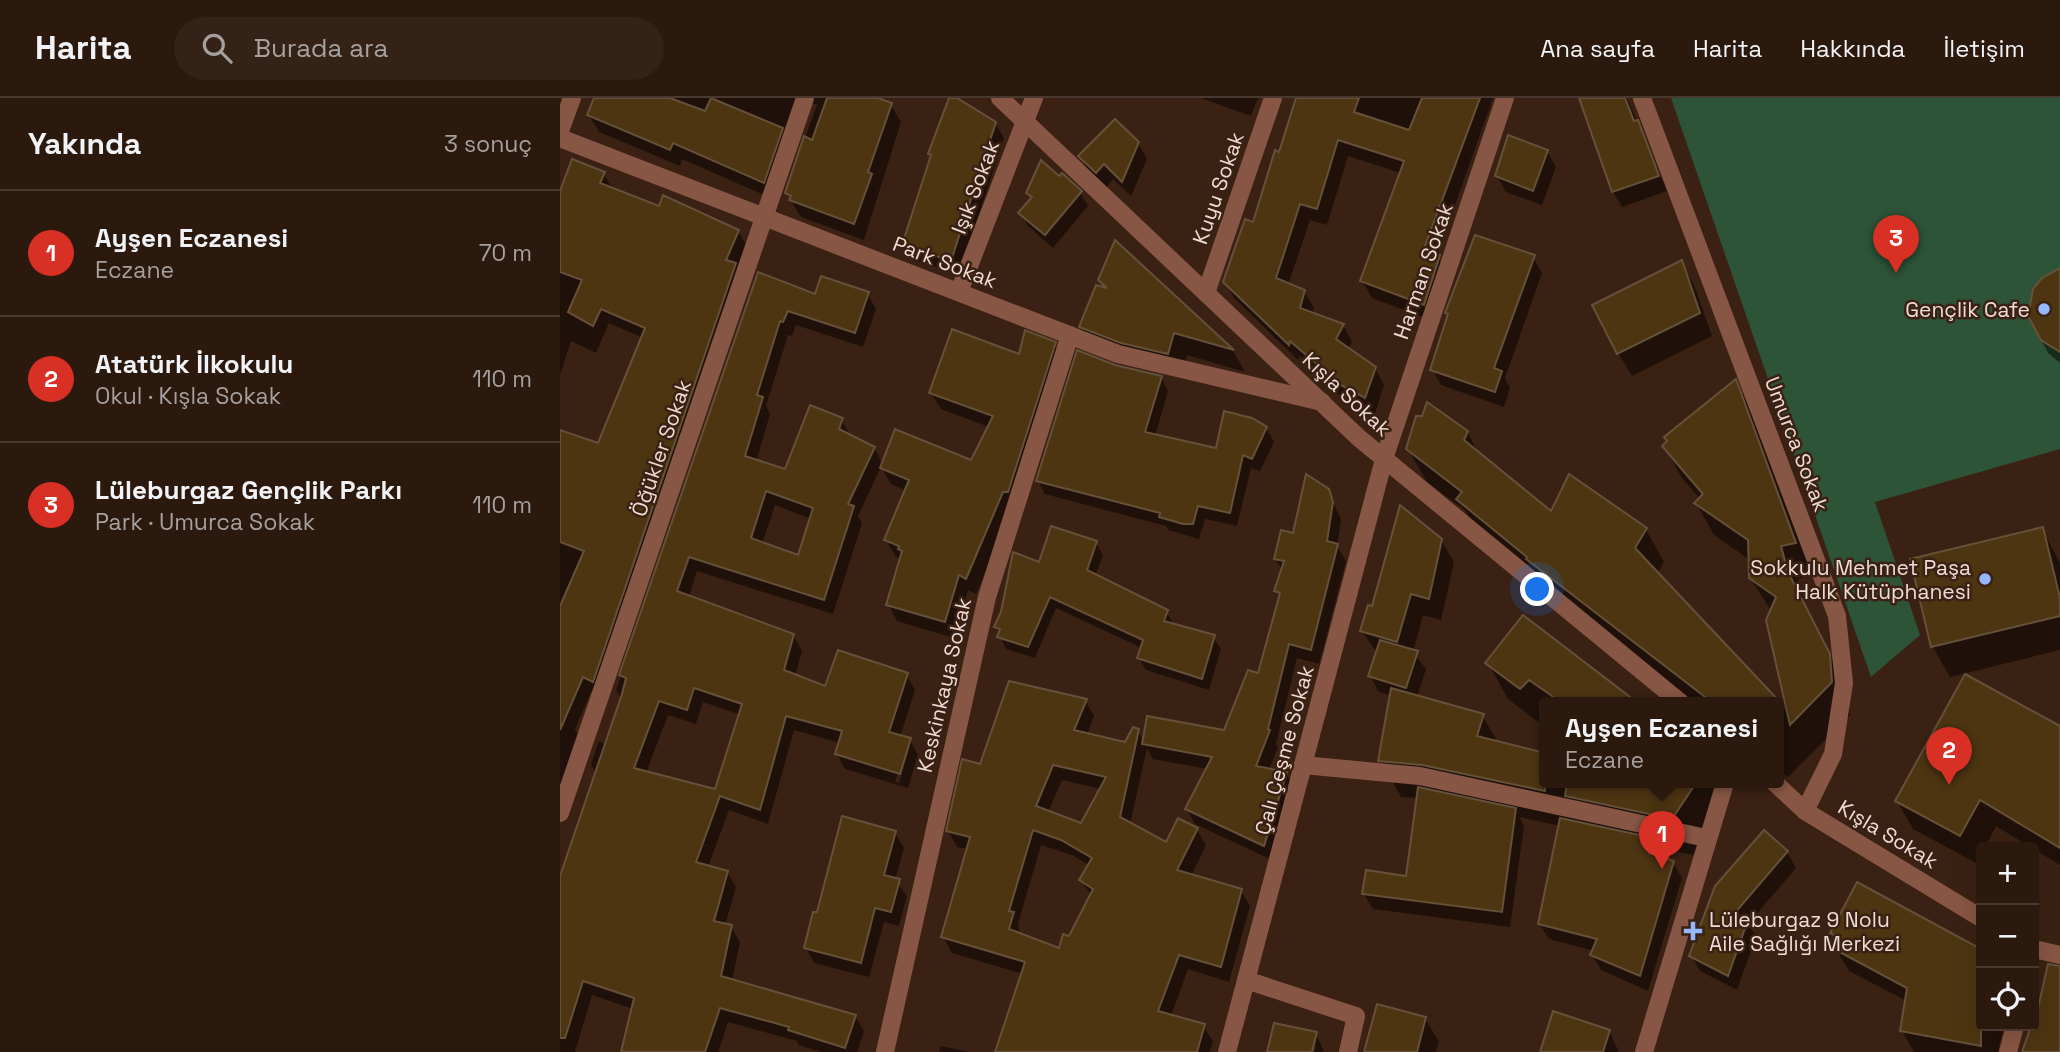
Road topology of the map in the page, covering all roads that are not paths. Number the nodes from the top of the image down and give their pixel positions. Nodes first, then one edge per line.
1 (572, 98) edge
2 (805, 98) edge
3 (1000, 98) edge
4 (1034, 98) edge
5 (1273, 98) edge
6 (1505, 98) edge
7 (1642, 98) edge
8 (1025, 122) junction
9 (560, 131) edge
10 (560, 138) edge
11 (764, 217) junction
12 (959, 292) junction
13 (1206, 293) junction
14 (1070, 335) junction
15 (1322, 402) junction
16 (1384, 459) junction
17 (1674, 697) edge
18 (1303, 765) junction
19 (1723, 788) edge
20 (1780, 788) edge
21 (1805, 811) junction
22 (560, 813) edge
23 (1706, 838) junction
24 (1976, 915) edge
25 (2039, 952) edge
26 (2060, 955) edge
27 (1246, 980) junction
28 (2014, 1031) edge
29 (885, 1052) edge
30 (1227, 1052) edge
31 (1348, 1052) edge
32 (1644, 1052) edge
33 (2008, 1052) edge

1 - 9 street
2 - 11 street, Öğükler Sokak
3 - 8 street, Kışla Sokak
4 - 8 street, Işık Sokak
5 - 13 street, Kuyu Sokak
6 - 16 street, Harman Sokak
7 - 21 street, Umurca Sokak
8 - 12 street, Işık Sokak
8 - 13 street, Kışla Sokak
10 - 11 street, Park Sokak
11 - 12 street, Park Sokak
11 - 22 street, Öğükler Sokak
12 - 14 street, Park Sokak
13 - 15 street, Kışla Sokak
14 - 15 street, Park Sokak
14 - 29 street, Keskinkaya Sokak
15 - 16 street, Kışla Sokak
16 - 17 street, Kışla Sokak
16 - 18 street, Çalı Çeşme Sokak
18 - 23 street
18 - 27 street, Çalı Çeşme Sokak
19 - 23 street
20 - 21 street, Kışla Sokak
21 - 24 street, Kışla Sokak
23 - 32 street
25 - 26 street
27 - 30 street, Çalı Çeşme Sokak
27 - 31 street
28 - 33 street

